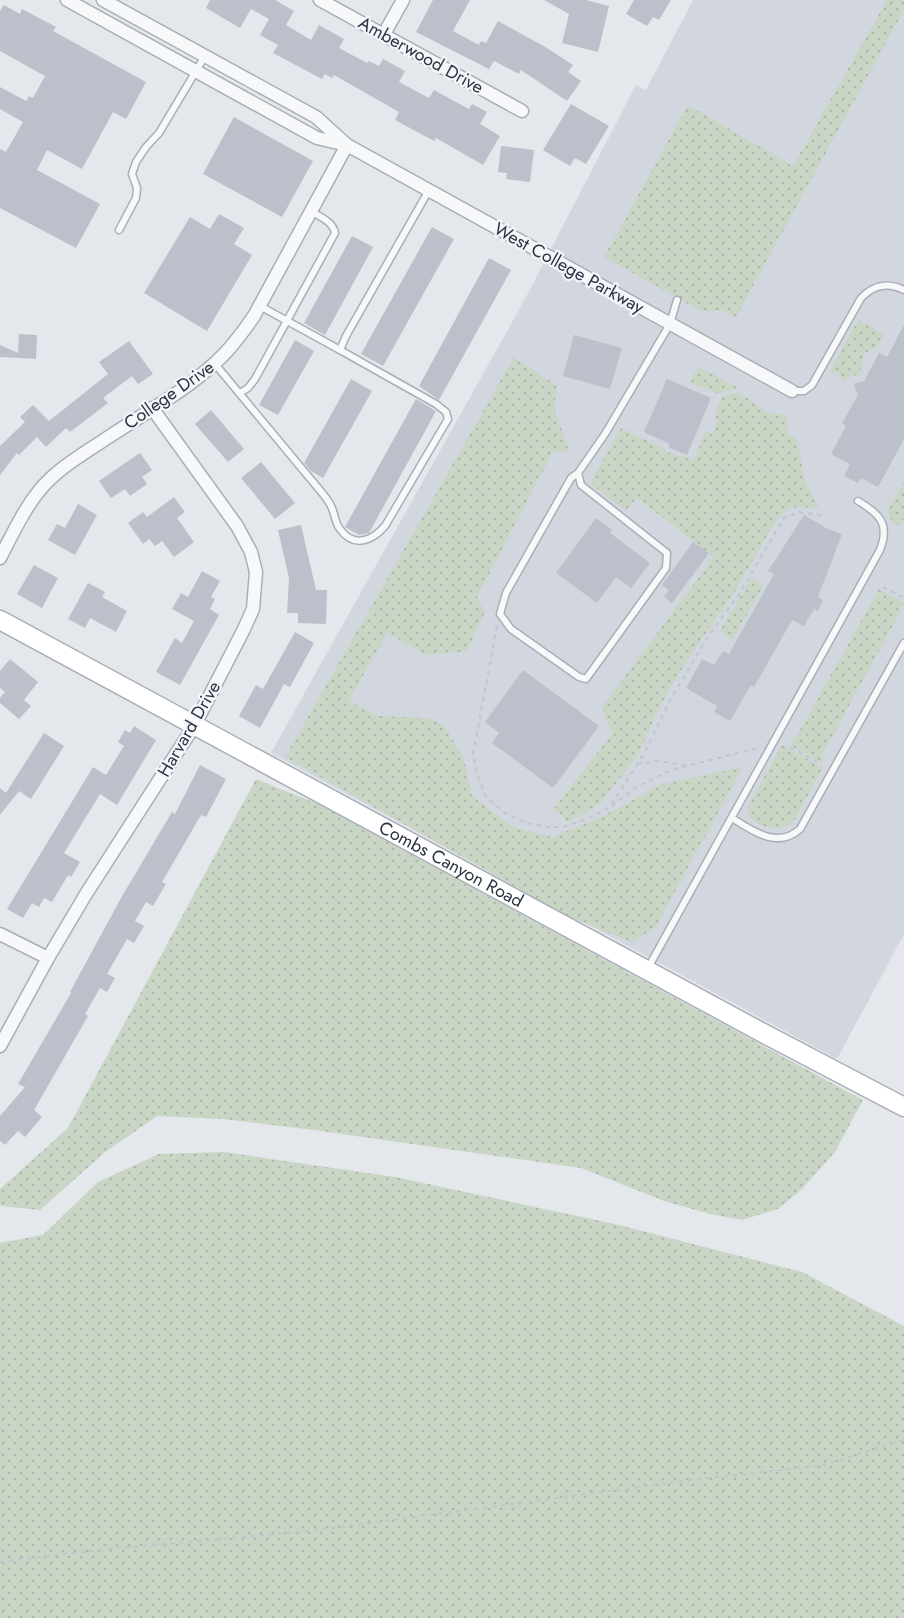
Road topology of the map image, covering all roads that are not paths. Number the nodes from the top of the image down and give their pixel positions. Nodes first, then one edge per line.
1 (67, 0) edge
2 (103, 0) edge
3 (320, 0) edge
4 (403, 0) edge
5 (384, 34) junction
6 (205, 56) junction
7 (196, 71) junction
8 (522, 111) dead end
9 (347, 145) junction
10 (429, 190) junction
11 (312, 212) junction
12 (119, 230) dead end
13 (904, 289) edge
14 (677, 300) dead end
15 (260, 306) junction
16 (288, 321) junction
17 (670, 324) junction
18 (340, 350) junction
19 (215, 364) junction
20 (792, 391) joint
21 (240, 393) junction
22 (152, 408) junction
23 (578, 473) junction
24 (858, 501) dead end
25 (0, 558) edge
26 (0, 620) edge
27 (904, 643) edge
28 (194, 726) junction
29 (732, 818) junction
30 (0, 934) edge
31 (48, 958) junction
32 (647, 970) junction
33 (0, 1046) edge
34 (904, 1107) edge

1 - 7 street, West College Parkway
2 - 6 street, West College Parkway
3 - 5 street, Amberwood Drive
4 - 5 street
5 - 8 street, Amberwood Drive
6 - 7 lane
6 - 9 street, West College Parkway
7 - 9 street, West College Parkway
7 - 12 lane
9 - 10 street, West College Parkway
9 - 11 street, College Drive
10 - 17 street, West College Parkway
10 - 18 lane
11 - 15 street, College Drive
11 - 16 lane
13 - 20 lane
14 - 17 lane
15 - 16 lane
15 - 19 street, College Drive
16 - 18 lane
16 - 21 lane
17 - 20 street, West College Parkway
17 - 23 lane
18 - 21 lane
19 - 21 lane
19 - 22 street, College Drive
22 - 25 street, College Drive
22 - 28 street, Harvard Drive
23 - 23 lane
24 - 29 lane
26 - 28 street, Combs Canyon Road
27 - 29 lane
28 - 31 street, Harvard Drive
28 - 32 street, Combs Canyon Road
29 - 32 lane
30 - 31 street
31 - 33 street, Harvard Drive
32 - 34 street, Combs Canyon Road

